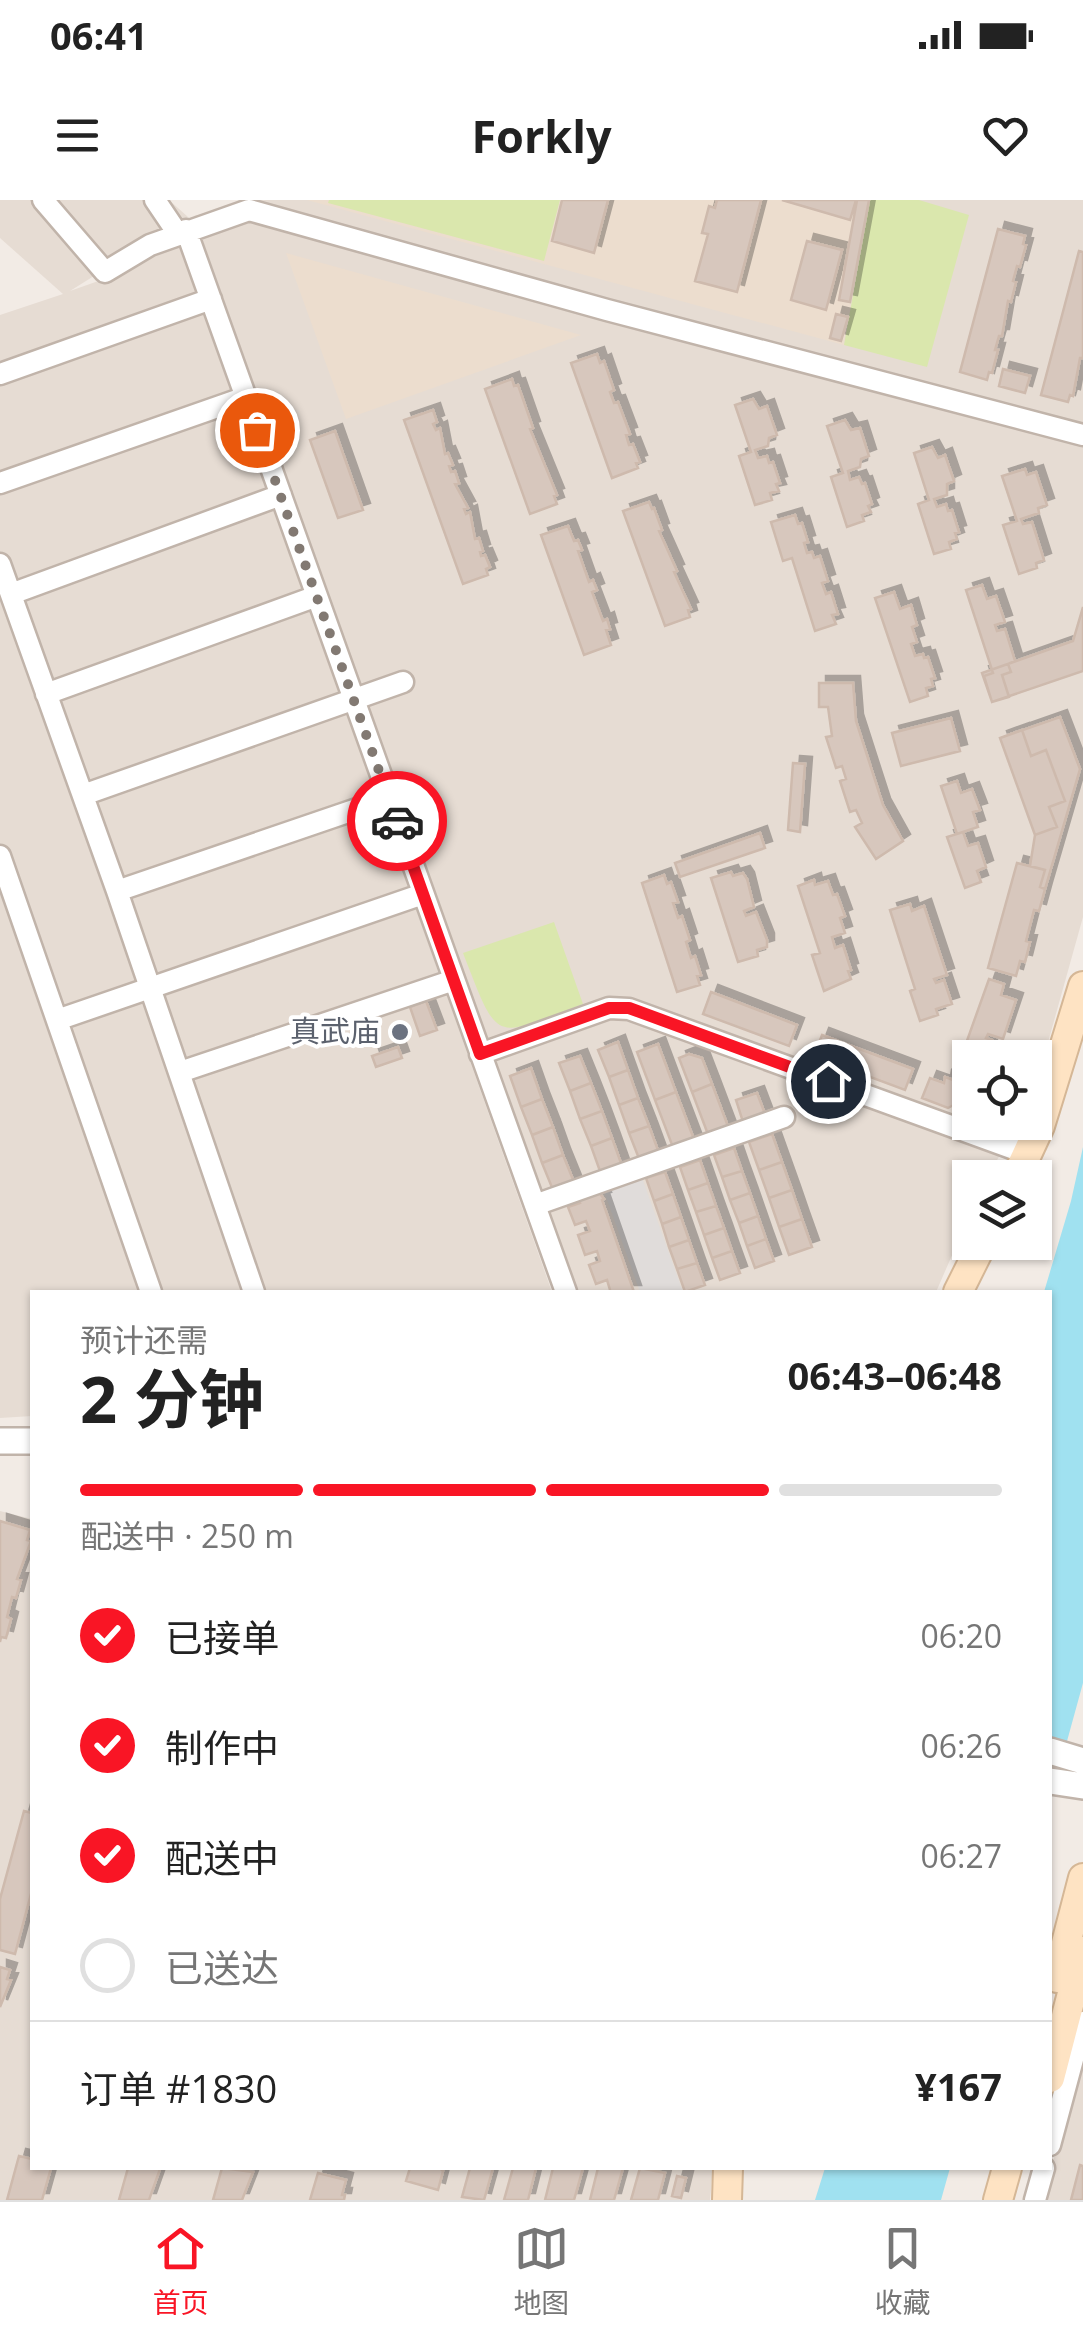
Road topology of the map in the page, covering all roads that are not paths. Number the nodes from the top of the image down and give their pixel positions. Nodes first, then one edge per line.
1 (43, 200) edge
2 (154, 200) edge
3 (267, 207) edge
4 (182, 232) junction
5 (210, 299) junction
6 (0, 374) edge
7 (246, 396) junction
8 (1083, 435) edge
9 (0, 483) edge
10 (281, 495) junction
11 (0, 564) edge
12 (11, 594) junction
13 (317, 596) junction
14 (403, 682) dead end
15 (46, 694) junction
16 (354, 699) junction
17 (83, 796) junction
18 (389, 798) junction
19 (0, 856) edge
20 (117, 891) junction
21 (423, 894) junction
22 (454, 980) junction
23 (1083, 986) edge
24 (150, 988) junction
25 (57, 1020) junction
26 (480, 1054) junction
27 (180, 1072) junction
28 (784, 1118) dead end
29 (1007, 1160) edge
30 (1024, 1160) edge
31 (534, 1205) junction
32 (974, 1260) edge
33 (150, 1290) edge
34 (253, 1290) edge
35 (565, 1290) edge
36 (959, 1290) edge
37 (30, 1440) edge
38 (0, 1441) edge
39 (1083, 1878) edge
40 (1083, 1951) edge
41 (1052, 1996) edge
42 (1083, 2022) edge
43 (1052, 2070) edge
44 (1052, 2138) edge
45 (728, 2170) edge
46 (1006, 2170) edge
47 (1026, 2170) edge
48 (1043, 2170) edge
49 (727, 2200) edge
50 (998, 2200) edge
51 (1018, 2200) edge
52 (1035, 2200) edge

1 - 4 street
2 - 4 street
3 - 4 street
3 - 8 street
4 - 5 street
5 - 6 street
5 - 7 street
7 - 9 street
7 - 10 street
10 - 12 street
10 - 13 street
11 - 12 street
12 - 15 street
13 - 15 street
13 - 16 street
14 - 16 street
15 - 17 street
16 - 17 street
16 - 18 street
17 - 20 street
18 - 20 street
18 - 21 street
19 - 25 street
20 - 24 street
21 - 22 street
21 - 24 street
22 - 26 street
22 - 27 street
23 - 30 main road
24 - 25 street
24 - 27 street
25 - 33 street
26 - 29 street
26 - 31 street
27 - 34 street
28 - 31 street
31 - 35 street
32 - 36 main road
37 - 38 street
39 - 41 main road
40 - 43 main road
42 - 44 street
45 - 49 main road
46 - 50 main road
47 - 51 main road
48 - 52 street

